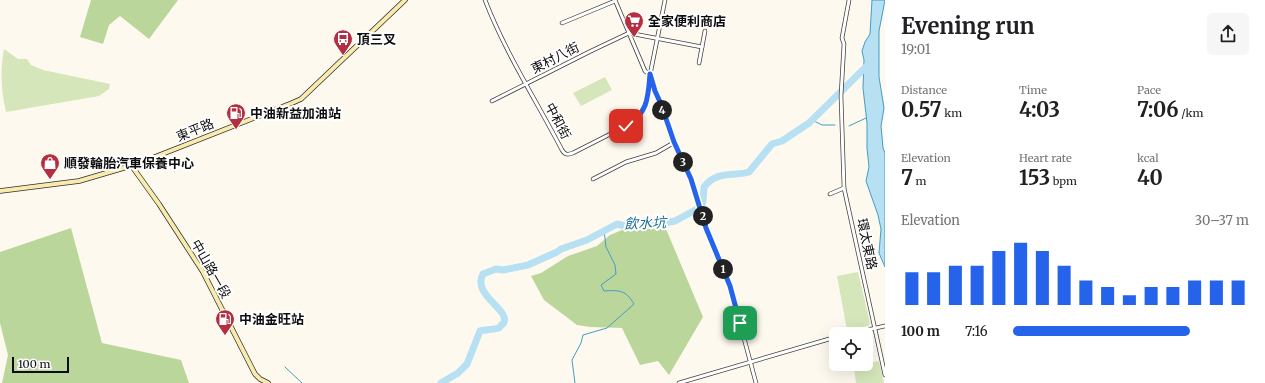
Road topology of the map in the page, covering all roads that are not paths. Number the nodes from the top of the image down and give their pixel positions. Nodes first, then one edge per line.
1 (405, 0) edge
2 (485, 0) edge
3 (666, 0) edge
4 (849, 0) edge
5 (615, 1) edge
6 (562, 23) dead end
7 (705, 30) dead end
8 (629, 33) junction
9 (658, 38) junction
10 (702, 47) junction
11 (699, 63) dead end
12 (650, 74) junction
13 (527, 84) junction
14 (492, 101) dead end
15 (674, 142) junction
16 (131, 165) junction
17 (593, 179) dead end
18 (844, 188) junction
19 (0, 191) edge
20 (830, 194) dead end
21 (885, 326) edge
22 (875, 328) junction
23 (829, 339) edge
24 (751, 362) junction
25 (885, 375) edge
26 (268, 383) edge
27 (679, 383) edge
28 (756, 383) edge

1 - 16 main road, 東平路
2 - 13 street, 中和街
3 - 9 street, 中和街
4 - 18 street, 環太東路
5 - 6 street
5 - 8 street
7 - 10 street
8 - 9 street
8 - 12 street
8 - 13 street, 東村八街
9 - 10 street
9 - 12 street, 中和街
10 - 11 street
12 - 13 street, 中和街
12 - 15 street
13 - 14 street, 東村八街
15 - 17 street
15 - 24 street
16 - 19 main road, 東平路
16 - 26 main road, 中山路一段
18 - 20 street
18 - 22 street, 環太東路
21 - 22 street
22 - 25 street, 環太東路
23 - 24 street
24 - 27 street
24 - 28 street

